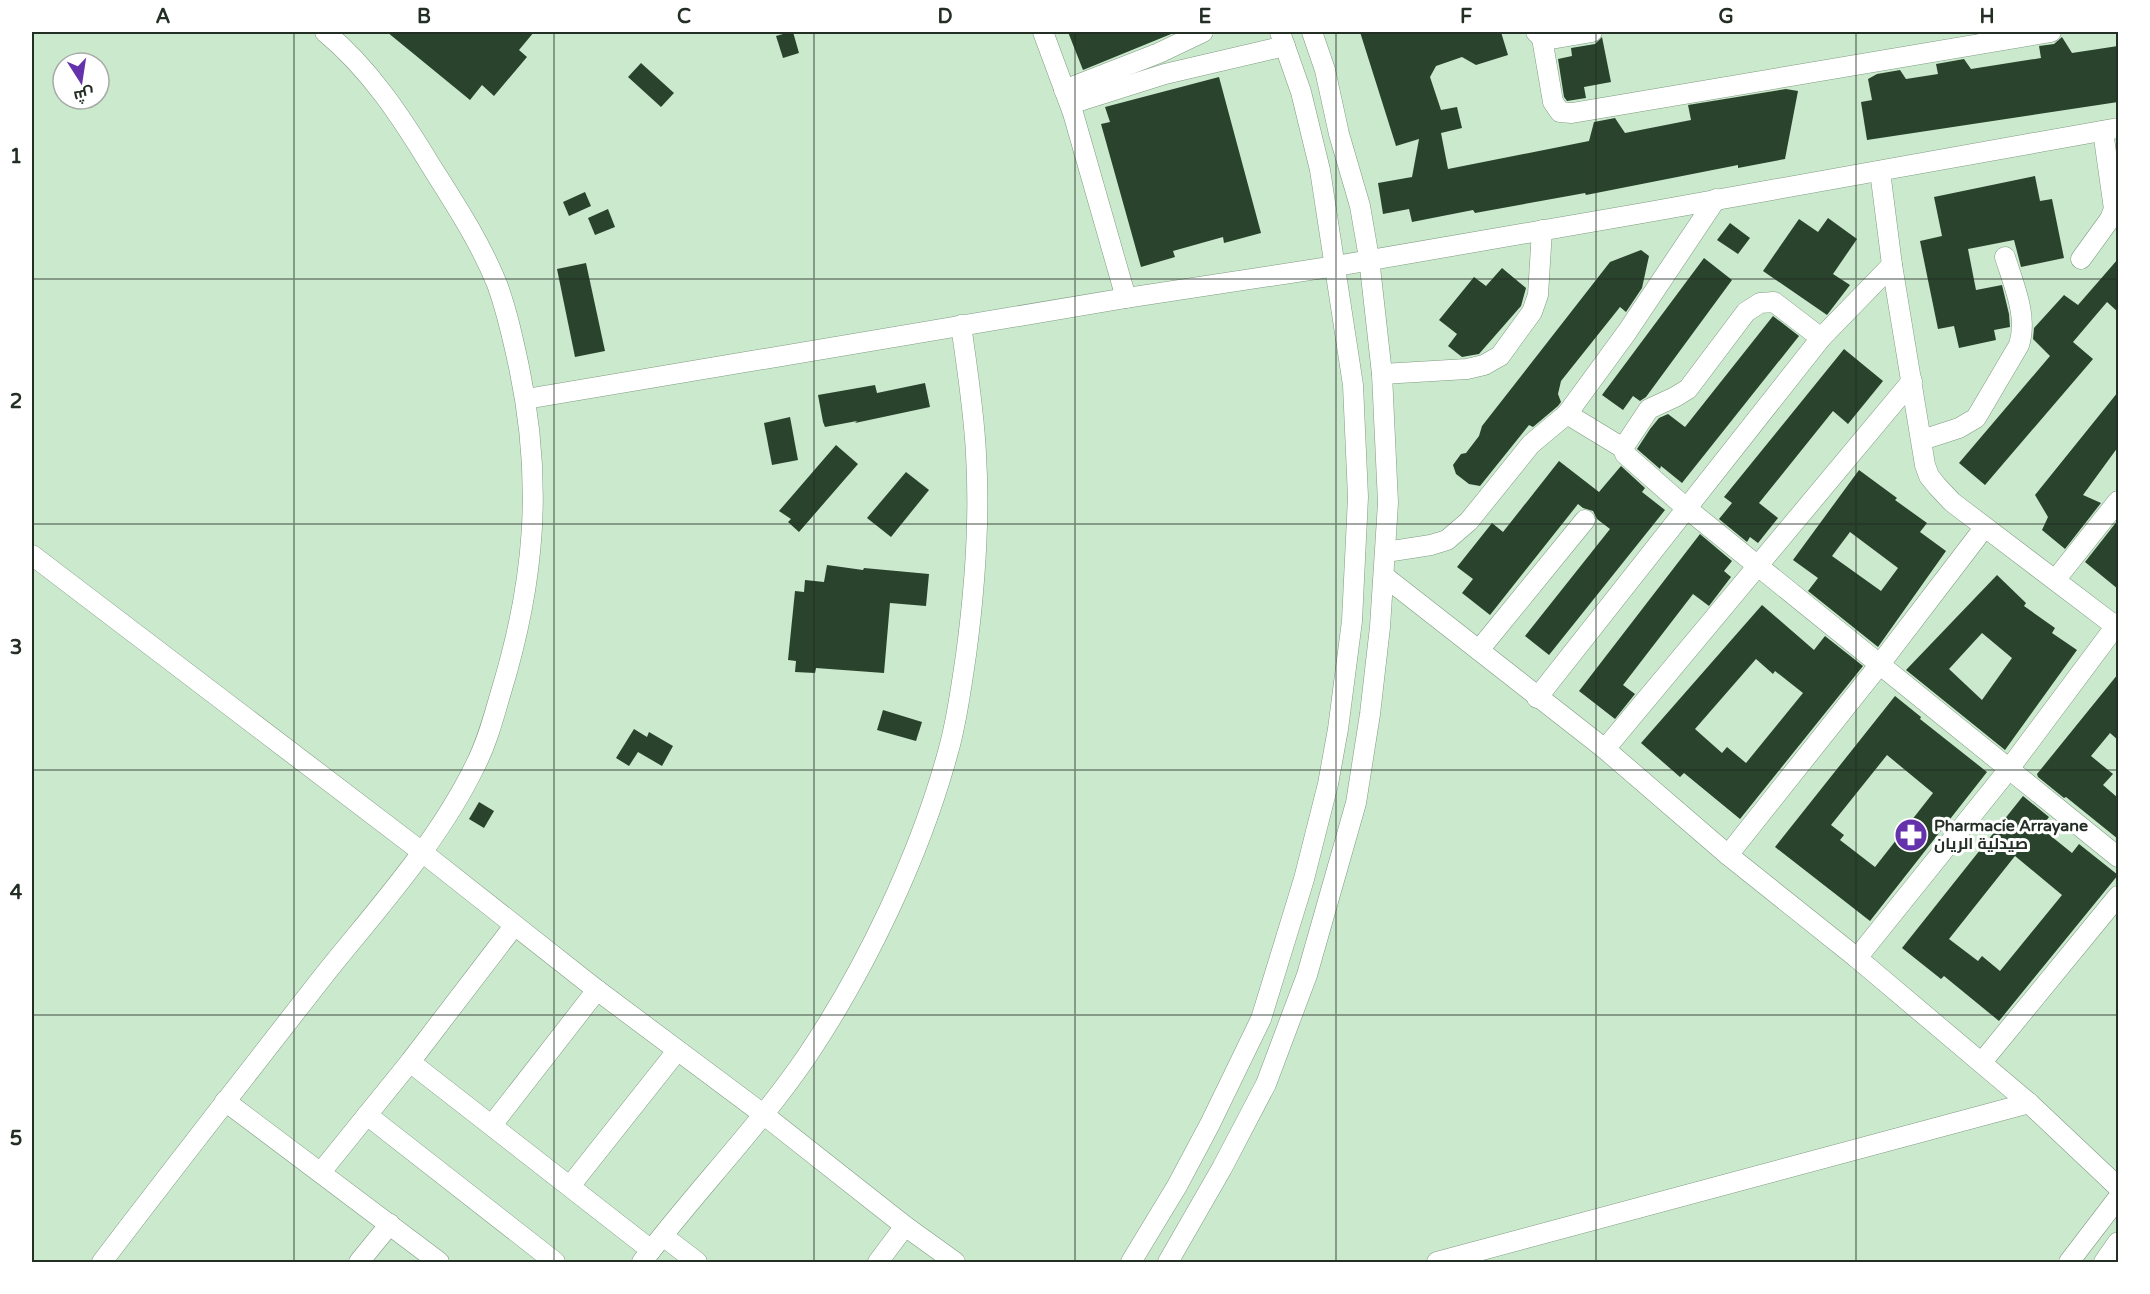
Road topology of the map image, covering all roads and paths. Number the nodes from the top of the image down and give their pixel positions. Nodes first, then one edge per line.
1 (325, 32) edge
2 (1043, 32) edge
3 (1203, 32) edge
4 (1312, 32) edge
5 (1592, 32) edge
6 (2051, 32) edge
7 (1539, 35) edge
8 (1283, 39) edge
9 (1159, 53) junction
10 (1165, 74) junction
11 (1067, 97) junction
12 (2111, 129) edge
13 (1880, 171) junction
14 (1716, 199) junction
15 (1542, 230) junction
16 (2005, 257) dead end
17 (1370, 258) junction
18 (2081, 259) dead end
19 (1892, 265) junction
20 (1336, 266) junction
21 (1126, 298) junction
22 (962, 325) junction
23 (1821, 338) junction
24 (1382, 374) junction
25 (1912, 381) junction
26 (526, 399) junction
27 (1568, 414) junction
28 (1922, 440) junction
29 (1623, 448) junction
30 (2118, 501) edge
31 (1686, 507) junction
32 (1586, 520) dead end
33 (1984, 528) junction
34 (1386, 552) junction
35 (34, 563) edge
36 (1757, 565) junction
37 (1384, 576) junction
38 (2056, 579) junction
39 (2118, 626) edge
40 (1479, 650) junction
41 (1880, 664) junction
42 (1537, 698) junction
43 (1605, 749) junction
44 (2009, 769) junction
45 (422, 852) junction
46 (1728, 855) junction
47 (2118, 857) edge
48 (2118, 896) edge
49 (514, 926) junction
50 (1857, 958) junction
51 (597, 990) junction
52 (677, 1051) junction
53 (410, 1062) junction
54 (1982, 1062) junction
55 (225, 1101) junction
56 (2029, 1103) junction
57 (763, 1114) junction
58 (367, 1115) junction
59 (492, 1125) junction
60 (321, 1172) junction
61 (570, 1186) junction
62 (2118, 1187) edge
63 (2118, 1198) edge
64 (390, 1224) junction
65 (904, 1226) junction
66 (2118, 1242) edge
67 (652, 1249) edge
68 (102, 1263) edge
69 (359, 1263) edge
70 (439, 1263) edge
71 (555, 1263) edge
72 (697, 1263) edge
73 (878, 1263) edge
74 (956, 1263) edge
75 (1131, 1263) edge
76 (1168, 1263) edge
77 (1437, 1263) edge
78 (2068, 1263) edge
79 (2104, 1263) edge

1 - 26 street
2 - 11 street
3 - 9 street
4 - 17 street
5 - 7 street
6 - 7 street
8 - 10 street
8 - 20 street
9 - 10 street
9 - 11 street
10 - 11 street
11 - 21 street
12 - 13 street
12 - 18 street
13 - 14 street
13 - 19 street
14 - 15 street
14 - 27 street
15 - 17 street
15 - 24 street
16 - 28 street
17 - 20 street
17 - 24 street
19 - 23 street
19 - 25 street
20 - 21 street
20 - 75 street
21 - 22 street
22 - 26 street
22 - 57 street
23 - 29 street
23 - 31 street
24 - 34 street
25 - 28 street
25 - 36 street
26 - 45 street
27 - 29 street
27 - 34 street
28 - 33 street
29 - 31 street
30 - 38 street
31 - 36 street
31 - 42 street
32 - 40 street
33 - 38 street
33 - 41 street
34 - 37 street
35 - 45 street
36 - 41 street
36 - 43 street
37 - 40 street
37 - 76 street
38 - 39 street
39 - 44 street
40 - 42 street
41 - 44 street
41 - 46 street
42 - 43 street
43 - 46 street
44 - 47 street
44 - 50 street
45 - 49 street
45 - 55 street
46 - 50 street
48 - 54 street
49 - 51 street
49 - 53 street
50 - 54 street
51 - 52 street
51 - 59 street
52 - 57 street
52 - 61 street
53 - 58 street
53 - 59 street
54 - 56 street
55 - 60 street
55 - 68 street
56 - 62 street
56 - 77 street
57 - 65 street
57 - 67 street
58 - 60 street
58 - 71 street
59 - 61 street
60 - 64 street
61 - 67 street
63 - 78 street
64 - 69 street
64 - 70 street
65 - 73 street
65 - 74 street
66 - 79 street
67 - 72 street

